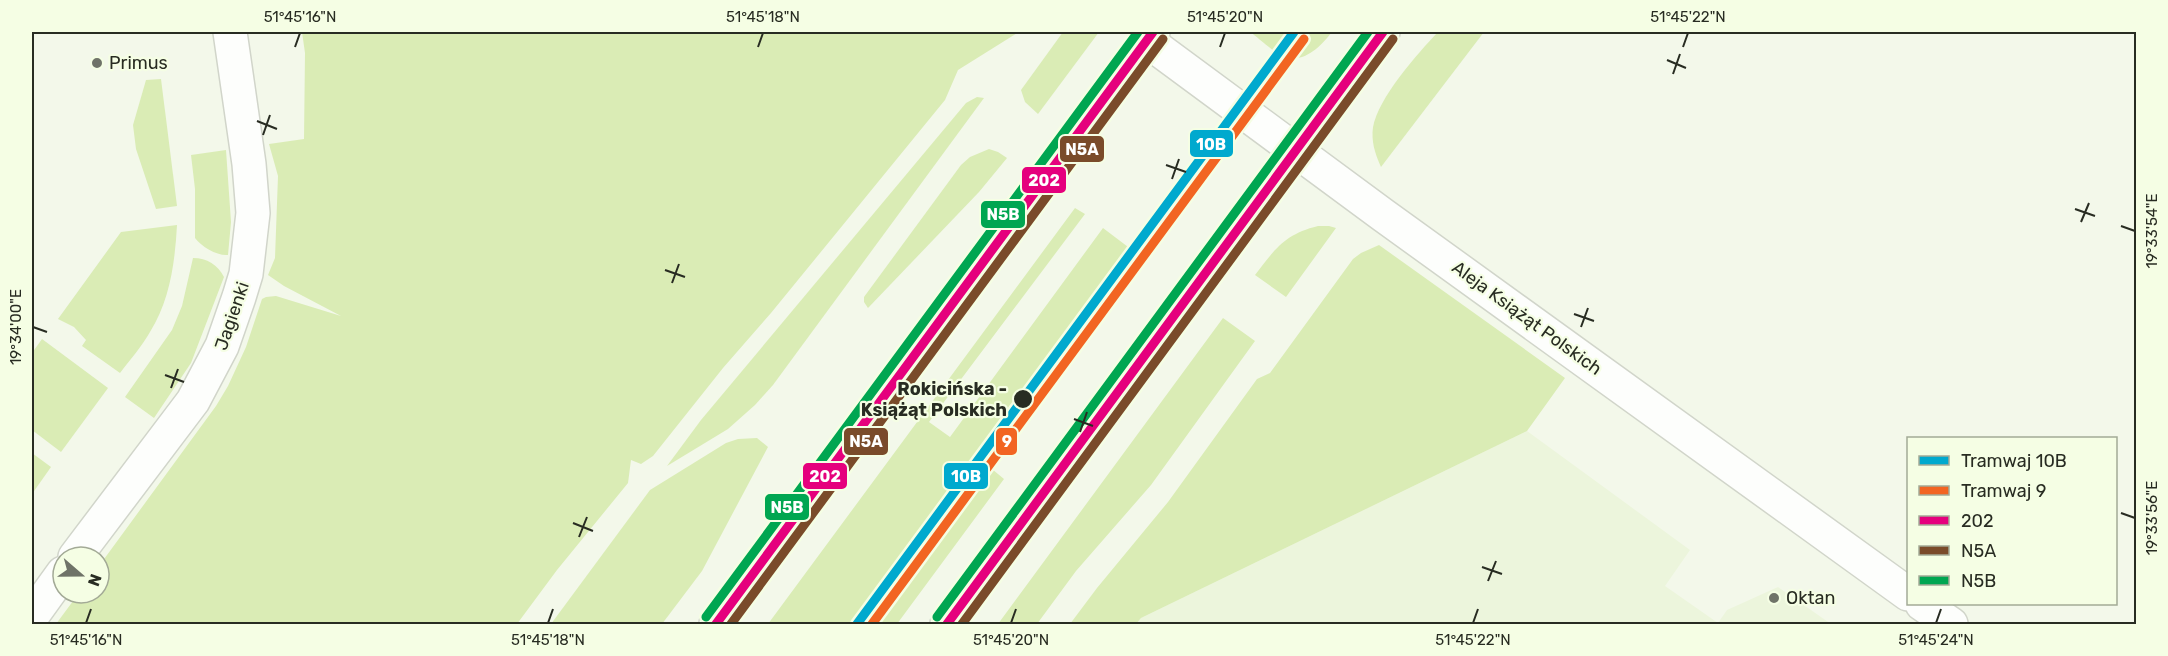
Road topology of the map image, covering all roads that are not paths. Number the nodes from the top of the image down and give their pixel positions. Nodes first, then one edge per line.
1 (230, 32) edge
2 (1383, 32) edge
3 (1150, 36) edge
4 (1296, 150) junction
5 (84, 545) edge
6 (51, 590) edge
7 (1907, 593) edge
8 (1925, 605) edge
9 (32, 616) edge
10 (716, 624) edge
11 (947, 624) edge
12 (1951, 624) edge

1 - 5 street, Jagienki
2 - 4 street
3 - 4 street, Aleja Książąt Polskich
3 - 10 street
4 - 7 street, Aleja Książąt Polskich
4 - 11 street
6 - 9 street
8 - 12 street

